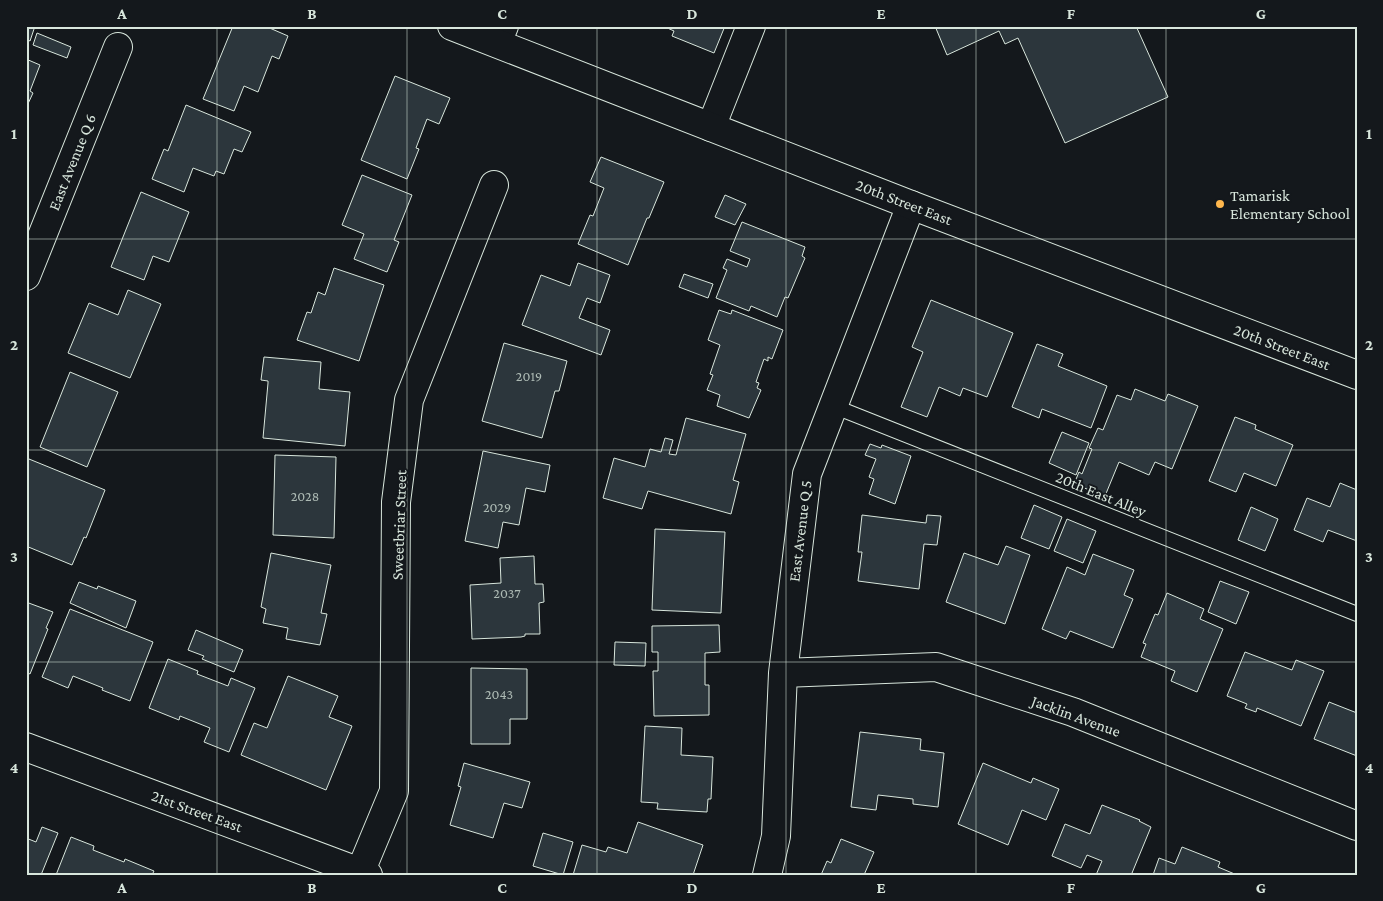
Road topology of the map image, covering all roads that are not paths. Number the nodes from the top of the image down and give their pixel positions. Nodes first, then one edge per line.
1 (452, 26) edge
2 (751, 26) edge
3 (500, 35) edge
4 (118, 48) dead end
5 (712, 126) junction
6 (494, 185) dead end
7 (911, 205) junction
8 (26, 276) edge
9 (1357, 375) edge
10 (833, 406) junction
11 (1357, 614) edge
12 (783, 673) junction
13 (26, 748) edge
14 (1357, 826) edge
15 (362, 874) edge
16 (768, 875) edge

1 - 3 street, 20th Street East
2 - 5 street
3 - 5 street, 20th Street East
4 - 8 street, East Avenue Q 6
5 - 7 street, 20th Street East
6 - 15 street, Sweetbriar Street
7 - 9 street, 20th Street East
7 - 10 street, East Avenue Q 5
10 - 11 lane, 20th East Alley
10 - 12 street, East Avenue Q 5
12 - 14 street, Jacklin Avenue
12 - 16 street, East Avenue Q 5
13 - 15 street, 21st Street East

